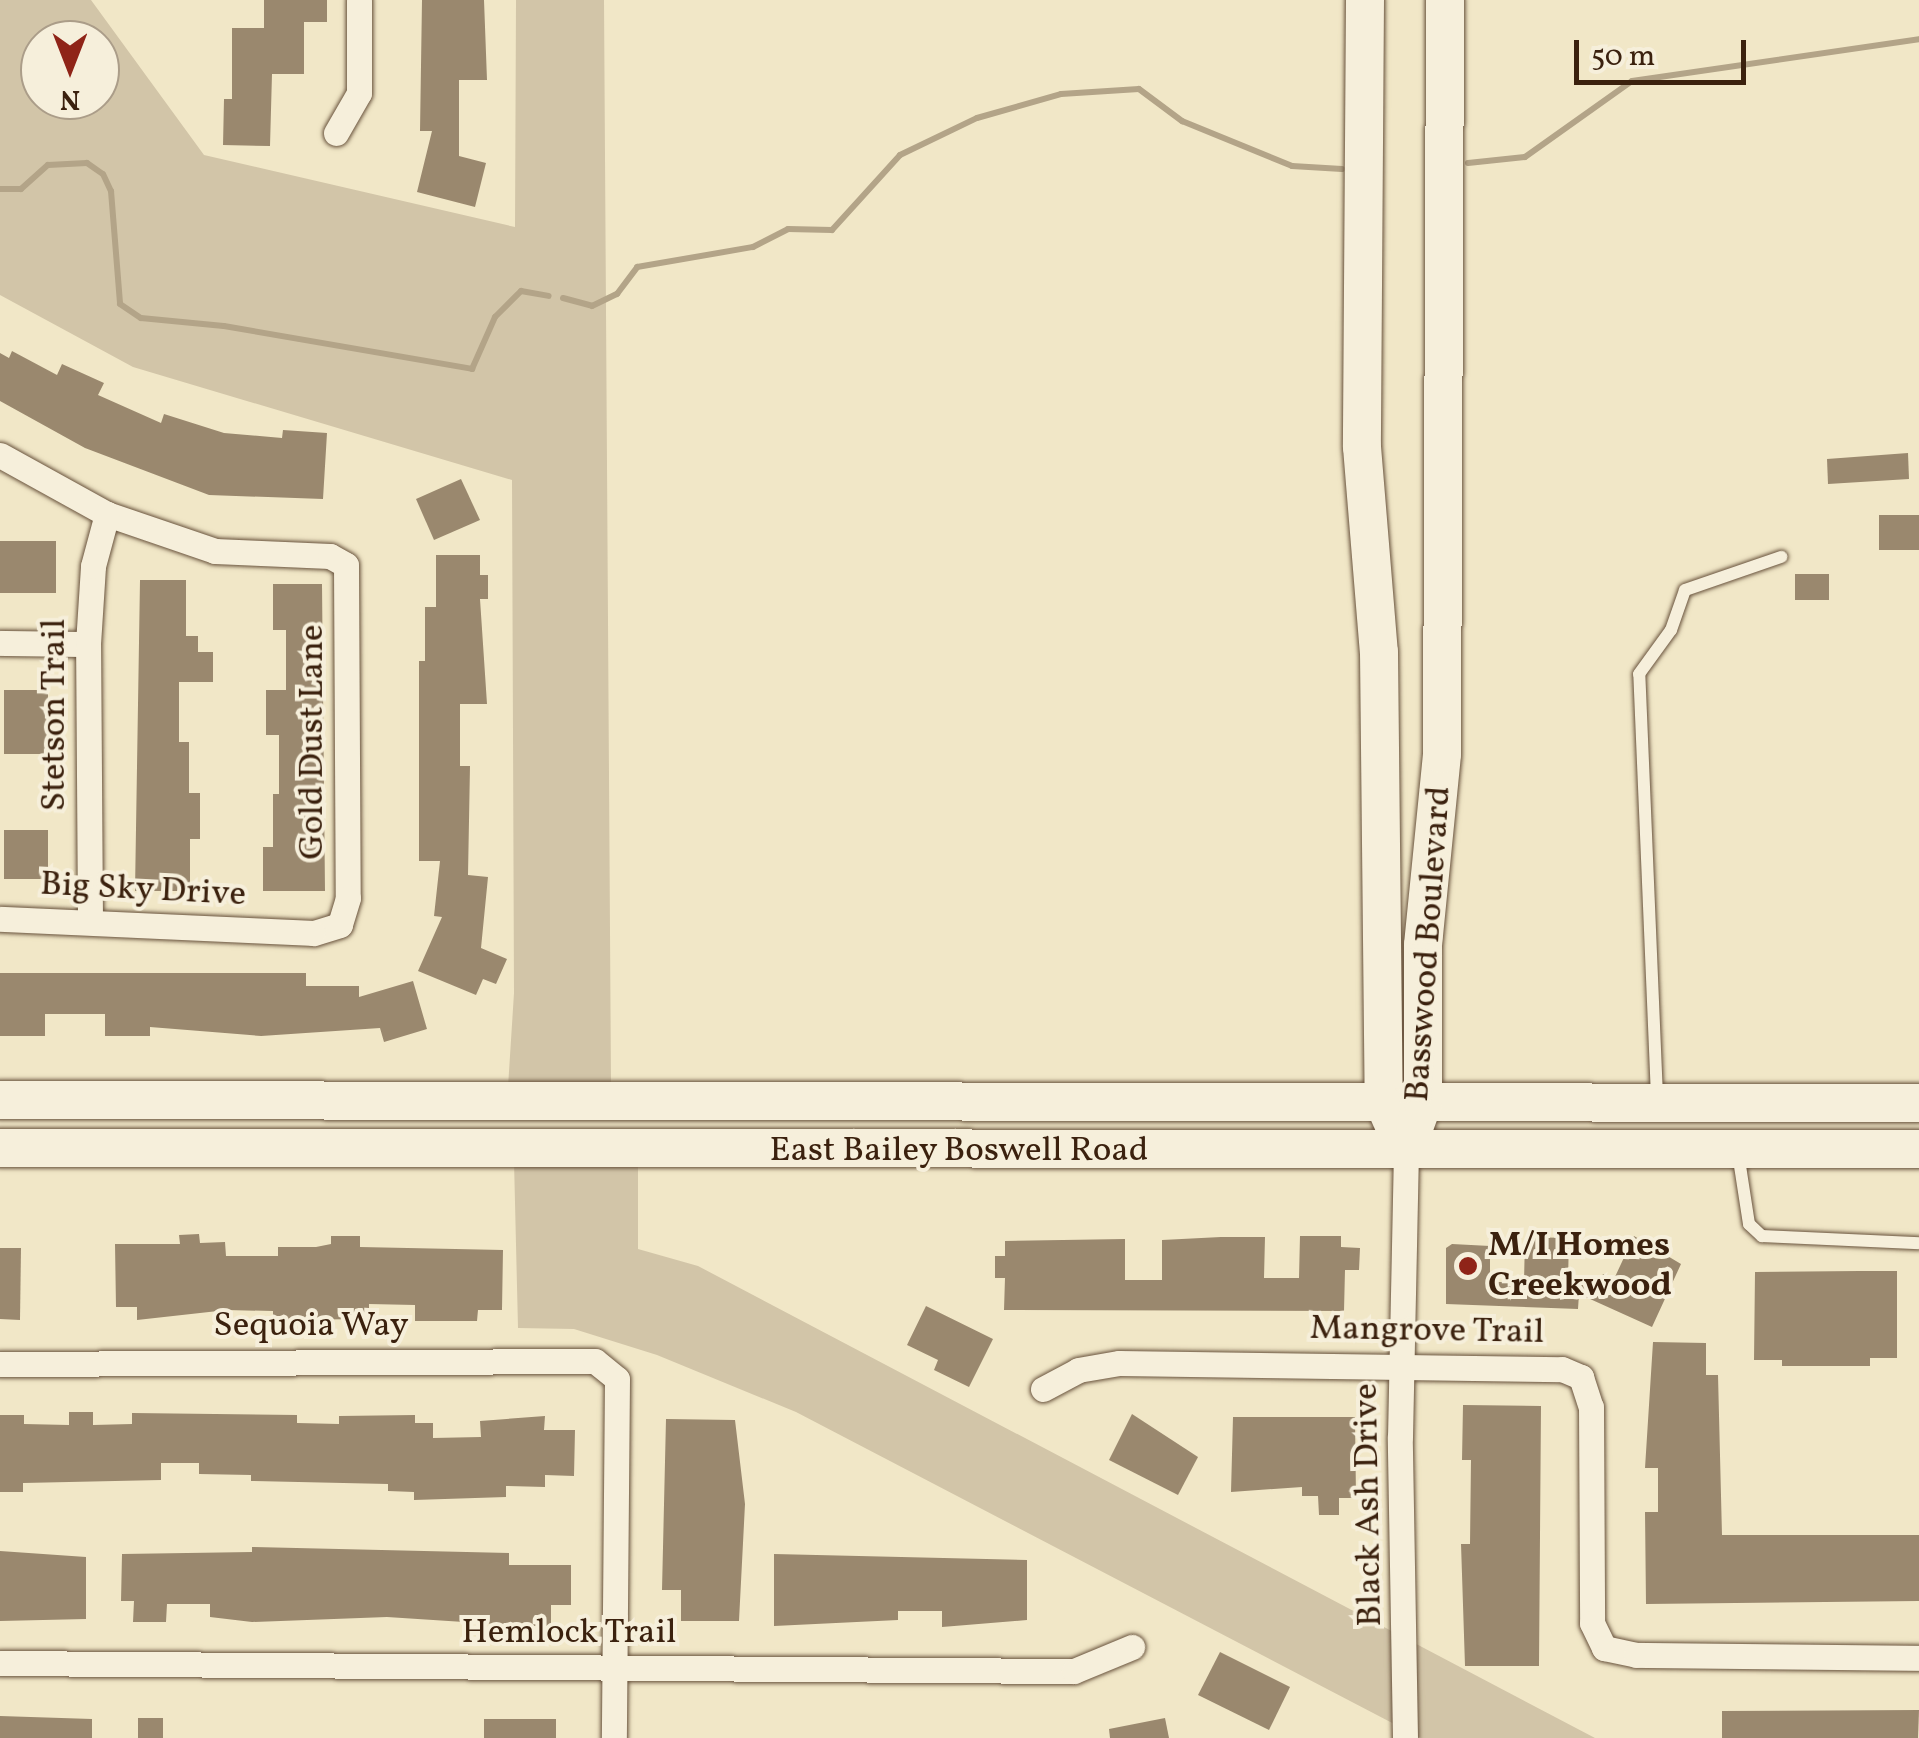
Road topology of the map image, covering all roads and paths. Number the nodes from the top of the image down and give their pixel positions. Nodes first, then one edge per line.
1 (359, 0) edge
2 (1365, 0) edge
3 (1445, 0) edge
4 (336, 133) dead end
5 (0, 456) edge
6 (107, 514) junction
7 (1781, 557) dead end
8 (0, 643) edge
9 (88, 644) junction
10 (90, 919) junction
11 (0, 920) edge
12 (340, 925) joint
13 (0, 1100) edge
14 (1384, 1103) junction
15 (1423, 1103) junction
16 (1658, 1103) junction
17 (1740, 1103) junction
18 (1919, 1104) edge
19 (0, 1148) edge
20 (1919, 1149) edge
21 (1406, 1150) junction
22 (1738, 1150) junction
23 (1919, 1243) edge
24 (1402, 1362) junction
25 (0, 1364) edge
26 (1043, 1389) dead end
27 (1132, 1647) dead end
28 (1919, 1658) edge
29 (0, 1663) edge
30 (613, 1668) junction
31 (614, 1738) edge
32 (1406, 1738) edge

1 - 4 street
2 - 14 main road, Basswood Boulevard
3 - 15 main road, Basswood Boulevard
5 - 6 street
6 - 9 street, Stetson Trail
6 - 12 street, Gold Dust Lane
7 - 16 lane
8 - 9 street
9 - 10 street, Stetson Trail
10 - 11 street, Big Sky Drive
10 - 12 street, Big Sky Drive
13 - 14 main road, East Bailey Boswell Road
14 - 15 main road, East Bailey Boswell Road
14 - 21 main road, Basswood Boulevard
15 - 16 main road, East Bailey Boswell Road
15 - 21 main road, Basswood Boulevard
16 - 17 main road, East Bailey Boswell Road
17 - 18 main road, East Bailey Boswell Road
17 - 22 main road
19 - 21 main road, East Bailey Boswell Road
20 - 22 main road, East Bailey Boswell Road
21 - 22 main road, East Bailey Boswell Road
21 - 24 street, Black Ash Drive
22 - 23 lane
24 - 26 street, Mangrove Trail
24 - 28 street, Mangrove Trail
24 - 32 street, Black Ash Drive
25 - 30 street, Sequoia Way
27 - 30 street, Hemlock Trail
29 - 30 street, Hemlock Trail
30 - 31 street

